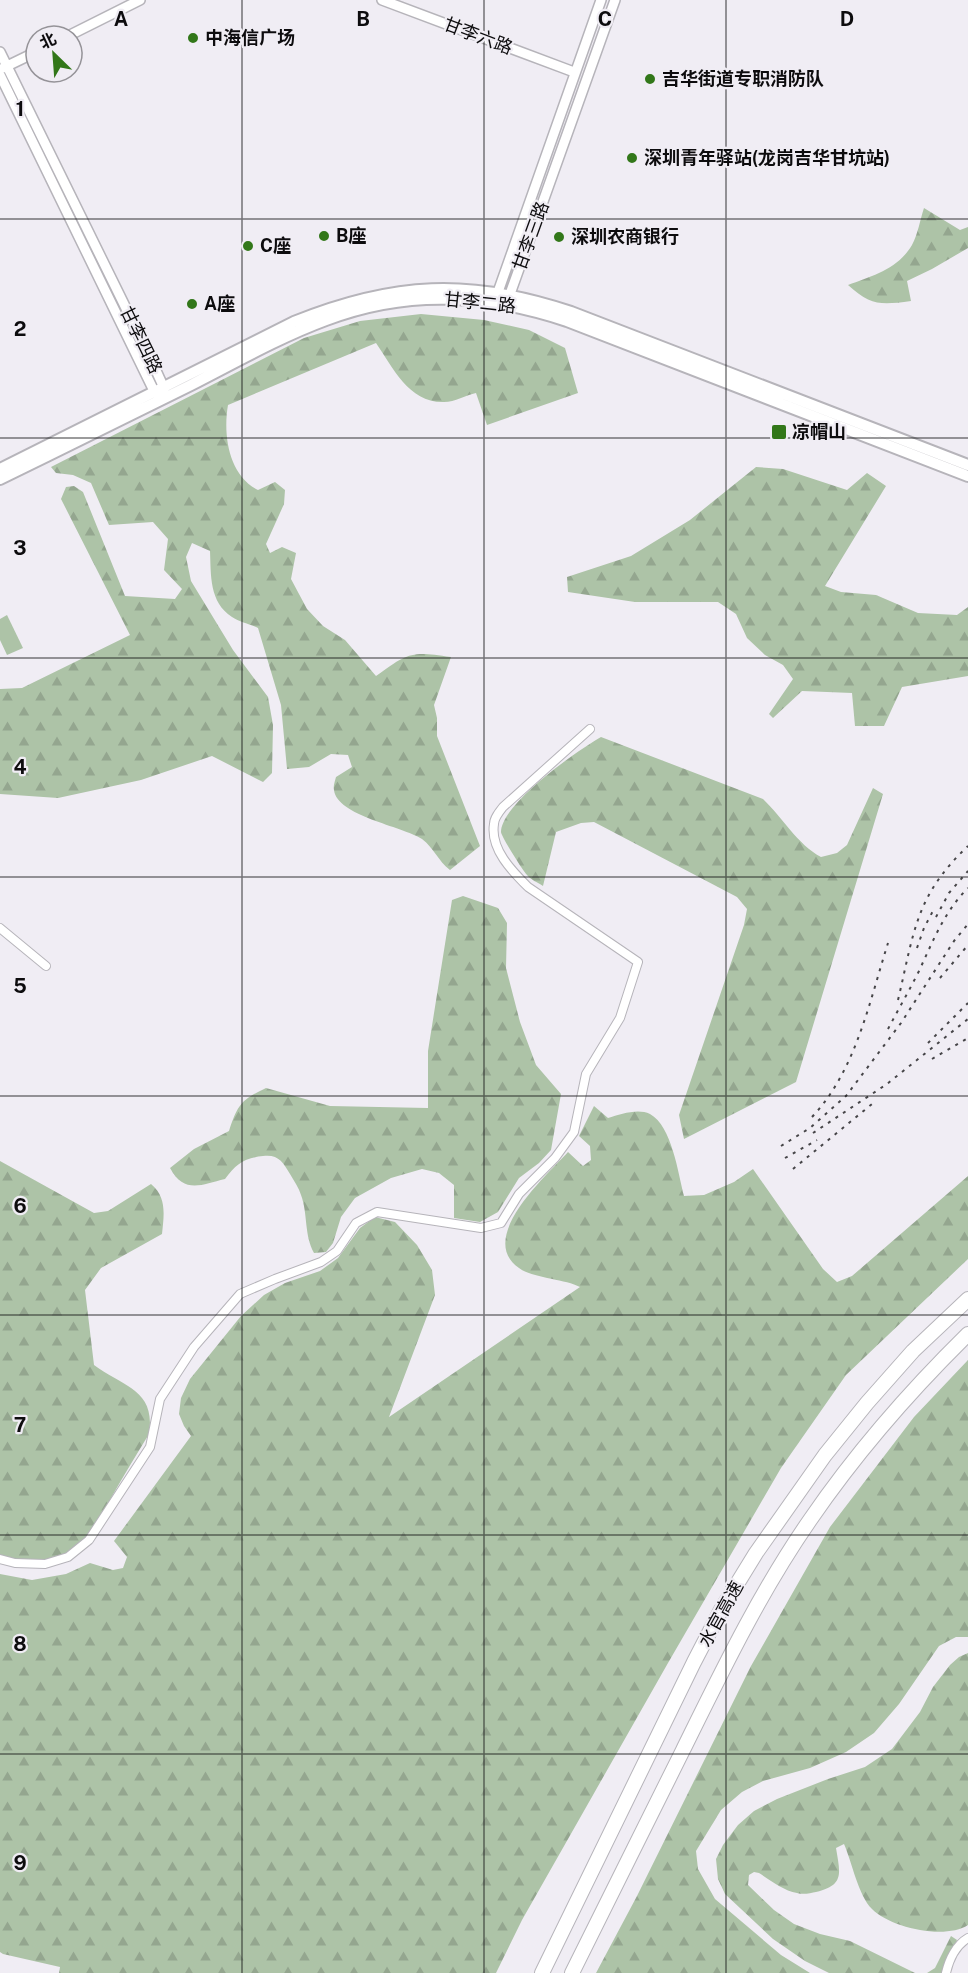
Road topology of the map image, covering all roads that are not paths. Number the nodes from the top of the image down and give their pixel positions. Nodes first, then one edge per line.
1 (140, 0) edge
2 (382, 0) edge
3 (601, 0) edge
4 (615, 0) edge
5 (84, 28) edge
6 (0, 52) edge
7 (24, 58) edge
8 (4, 68) edge
9 (574, 72) dead end
10 (0, 75) edge
11 (510, 294) junction
12 (500, 297) junction
13 (161, 393) junction
14 (968, 465) edge
15 (0, 469) edge
16 (968, 476) edge
17 (0, 479) edge
18 (590, 729) dead end
19 (0, 928) edge
20 (46, 966) dead end
21 (968, 1299) edge
22 (968, 1334) edge
23 (0, 1559) edge
24 (968, 1938) edge
25 (542, 1973) edge
26 (572, 1973) edge
27 (946, 1973) edge

1 - 5 street
2 - 9 street, 甘李六路
3 - 12 street, 甘李三路
4 - 11 street, 甘李三路
6 - 8 street, 甘李四路
7 - 8 street
8 - 13 street, 甘李四路
10 - 13 street, 甘李四路
11 - 12 main road, 甘李二路
11 - 14 main road, 甘李二路
12 - 13 main road, 甘李二路
12 - 16 main road, 甘李二路
13 - 15 main road, 甘李二路
13 - 17 main road, 甘李二路
18 - 23 street
19 - 20 street
21 - 25 highway, 水官高速
22 - 26 highway, 水官高速
24 - 27 street

